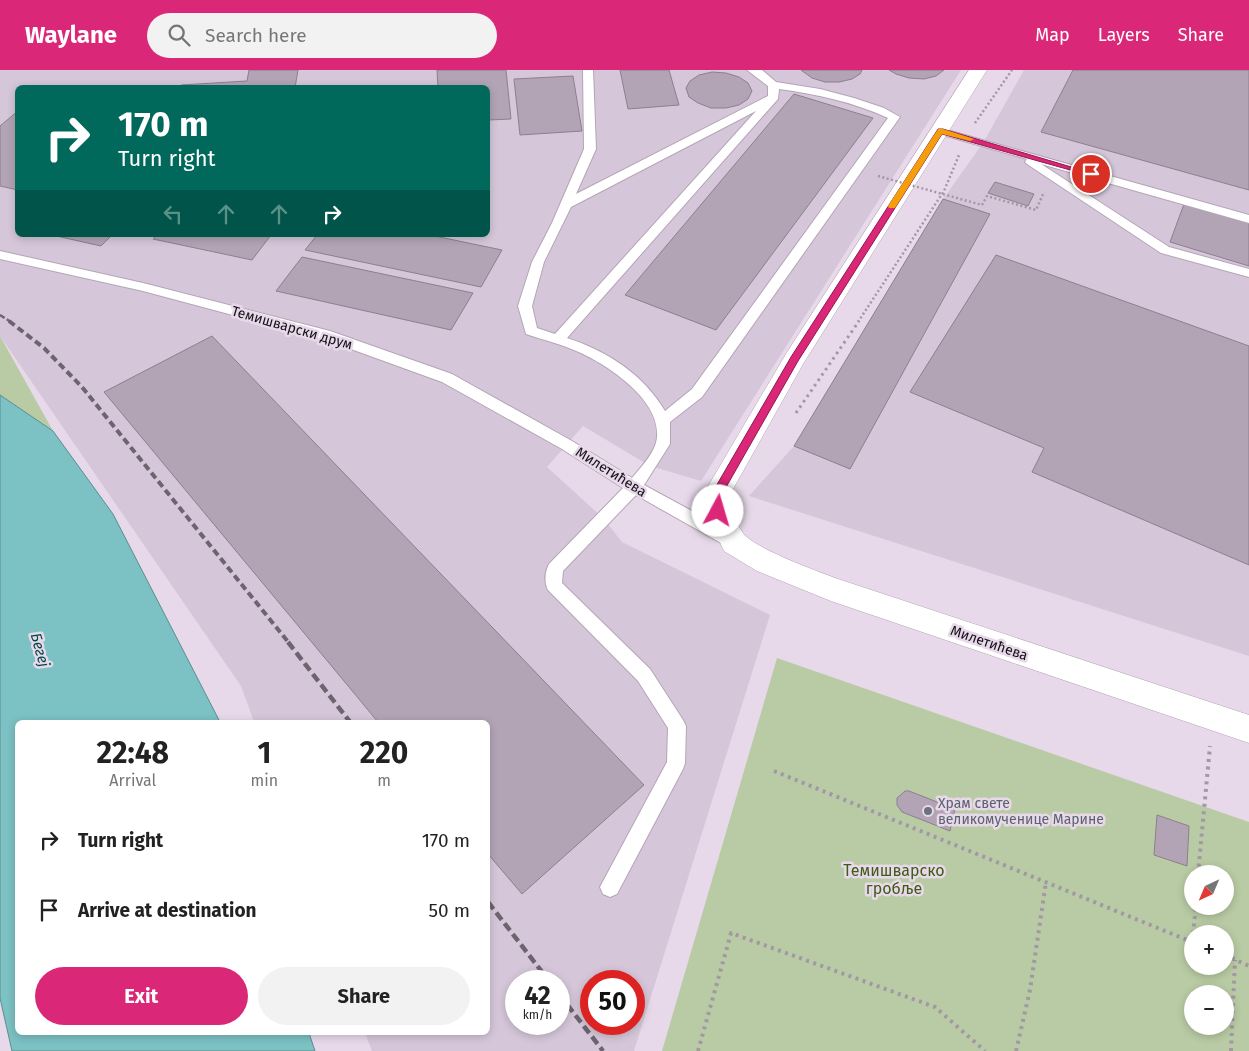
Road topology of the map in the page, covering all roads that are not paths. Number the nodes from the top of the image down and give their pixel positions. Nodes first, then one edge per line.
1 (588, 70) edge
2 (752, 70) edge
3 (978, 70) edge
4 (774, 91) junction
5 (940, 130) junction
6 (1016, 152) junction
7 (565, 205) junction
8 (1249, 219) edge
9 (0, 255) edge
10 (1249, 273) edge
11 (558, 340) junction
12 (663, 420) junction
13 (567, 445) joint
14 (634, 487) junction
15 (734, 542) junction
16 (1249, 729) edge
17 (610, 887) dead end

1 - 7 lane
2 - 4 lane
3 - 5 main road
4 - 7 lane
4 - 11 lane
4 - 12 lane
5 - 6 lane
5 - 15 main road
6 - 8 lane
6 - 10 lane
7 - 11 lane
9 - 13 lane, Темишварски друм
11 - 12 lane
12 - 14 lane
13 - 14 lane, Милетићева
14 - 15 lane, Милетићева
14 - 17 lane
15 - 16 main road, Милетићева

